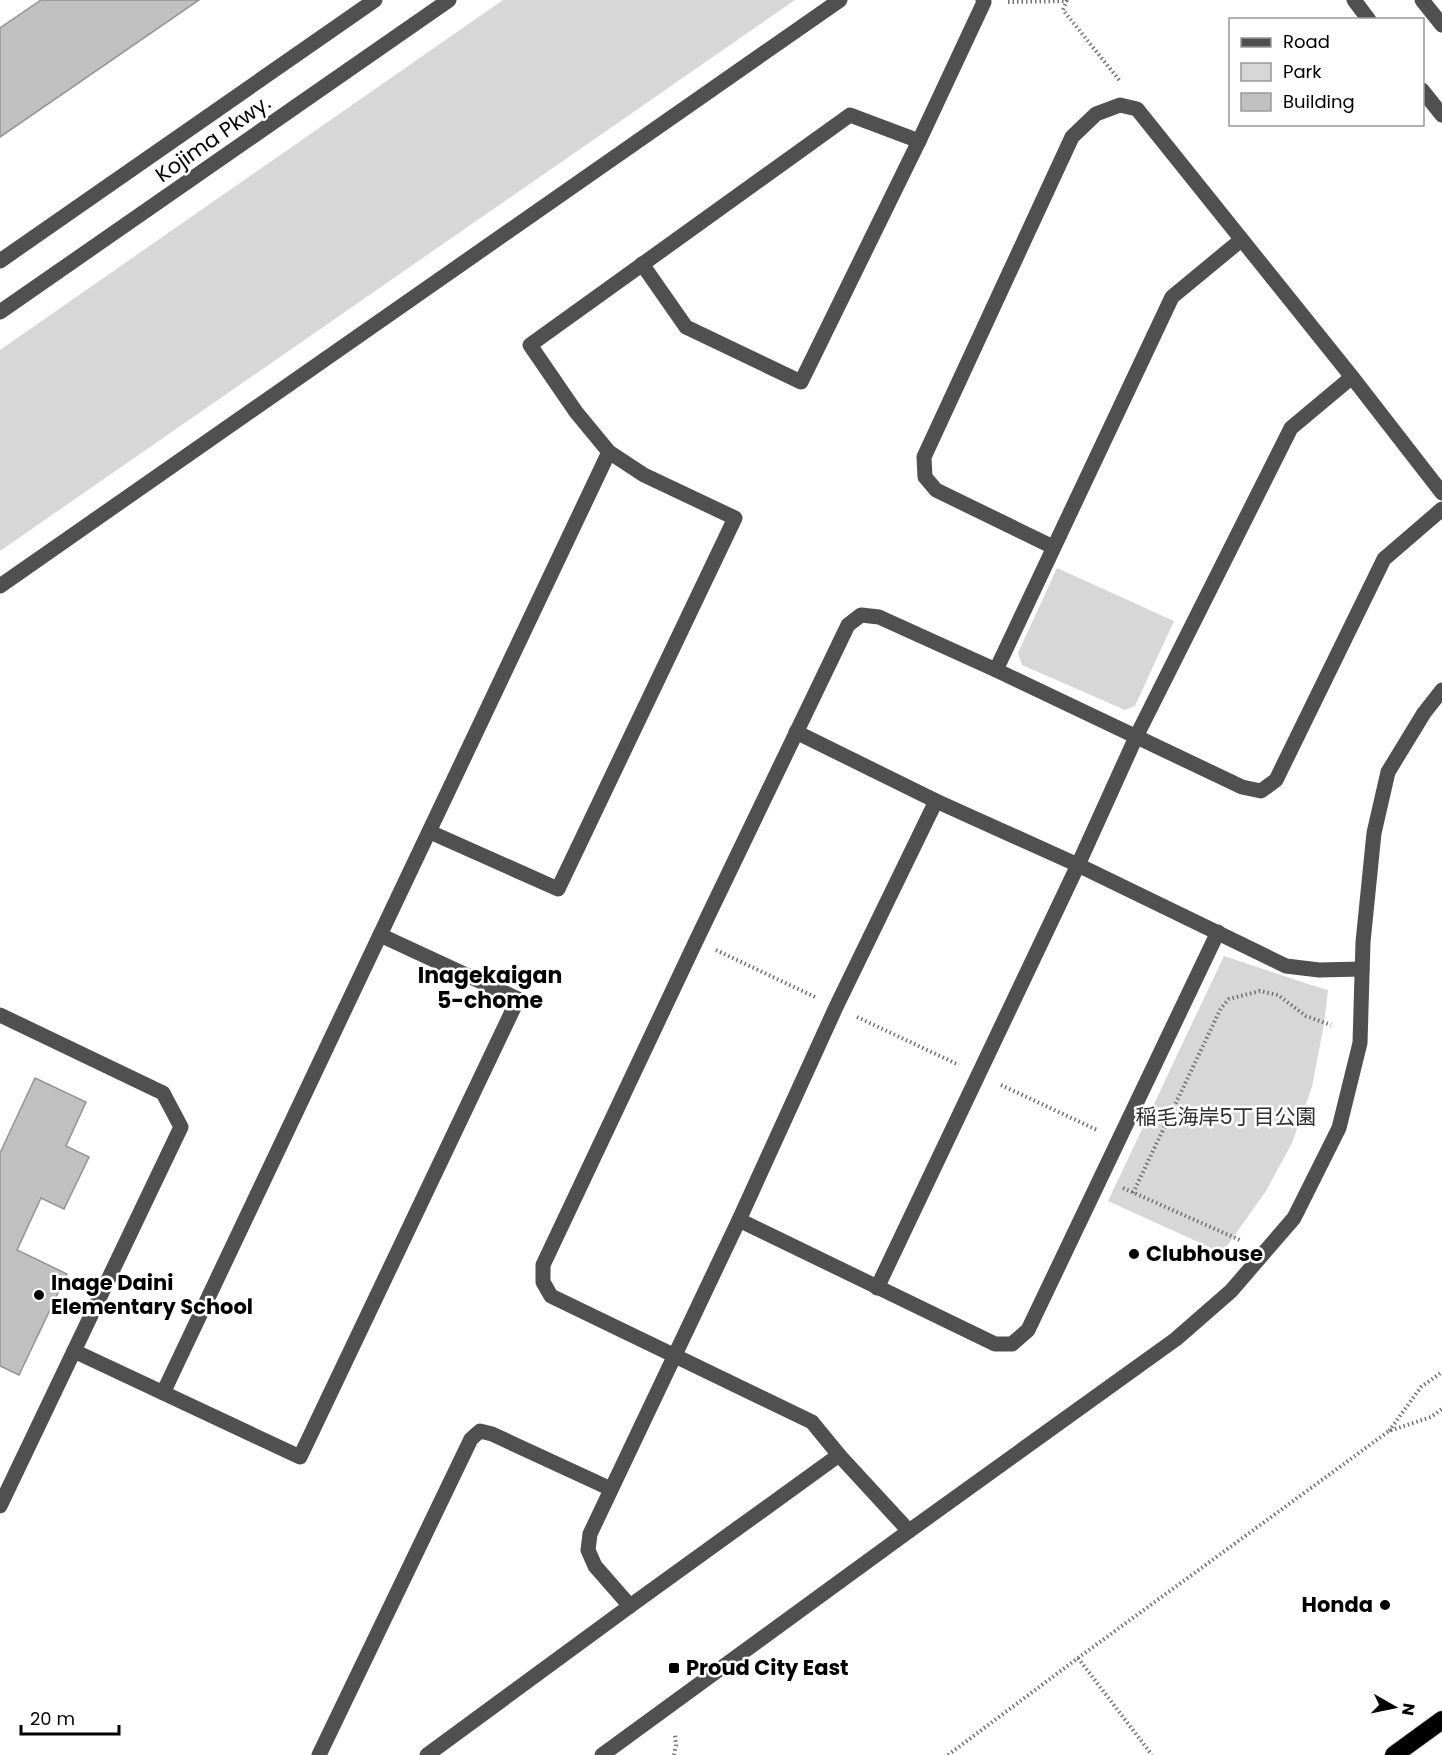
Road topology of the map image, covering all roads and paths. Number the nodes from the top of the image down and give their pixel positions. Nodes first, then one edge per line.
1 (375, 0) edge
2 (449, 0) edge
3 (840, 0) edge
4 (1067, 0) edge
5 (1354, 0) edge
6 (1422, 0) edge
7 (984, 1) edge
8 (1368, 18) edge
9 (1442, 26) edge
10 (1424, 92) edge
11 (1120, 105) junction
12 (1442, 115) edge
13 (919, 141) junction
14 (1241, 240) junction
15 (0, 261) edge
16 (642, 264) junction
17 (0, 312) edge
18 (1352, 377) junction
19 (609, 452) junction
20 (1442, 493) edge
21 (1442, 509) edge
22 (1053, 547) junction
23 (0, 586) edge
24 (996, 670) junction
25 (1442, 690) edge
26 (796, 732) junction
27 (1136, 737) junction
28 (936, 801) junction
29 (430, 832) junction
30 (1078, 865) junction
31 (1218, 932) junction
32 (381, 935) junction
33 (696, 941) junction
34 (1362, 969) junction
35 (836, 1006) junction
36 (0, 1015) edge
37 (1331, 1025) dead end
38 (979, 1074) junction
39 (1118, 1140) junction
40 (1100, 1178) junction
41 (1133, 1193) junction
42 (739, 1220) junction
43 (1244, 1241) dead end
44 (877, 1288) junction
45 (74, 1351) junction
46 (673, 1356) junction
47 (1442, 1372) edge
48 (163, 1393) junction
49 (1442, 1409) edge
50 (1389, 1431) junction
51 (839, 1455) junction
52 (611, 1489) junction
53 (0, 1506) edge
54 (909, 1531) junction
55 (630, 1606) junction
56 (1078, 1658) junction
57 (1442, 1720) edge
58 (675, 1735) dead end
59 (319, 1755) edge
60 (427, 1755) edge
61 (603, 1755) edge
62 (674, 1755) edge
63 (948, 1755) edge
64 (1152, 1755) edge
65 (1394, 1755) edge

1 - 15 street, Kojima Pkwy.
2 - 17 street, Kojima Pkwy.
3 - 23 street
4 - 7 path
4 - 11 path
5 - 8 street
6 - 9 street
7 - 13 street
10 - 12 street
11 - 14 street
11 - 22 street
13 - 16 street
13 - 16 street
14 - 18 street
14 - 22 street
16 - 19 street
18 - 20 street
18 - 27 street
19 - 29 street
19 - 29 street
21 - 27 street
22 - 24 street
24 - 26 street
24 - 27 street
25 - 34 street
26 - 28 street
26 - 33 street
27 - 30 street
28 - 30 street
28 - 35 street
29 - 32 street
30 - 31 street
30 - 38 street
31 - 34 street
31 - 39 street
32 - 48 street
32 - 48 street
33 - 35 path
33 - 46 street
34 - 54 street
35 - 38 path
35 - 42 street
36 - 45 street
37 - 41 path
38 - 39 path
38 - 44 street
39 - 40 street
40 - 41 path
40 - 44 street
41 - 43 path
42 - 44 street
42 - 46 street
45 - 48 street
45 - 53 street
46 - 51 street
46 - 52 street
47 - 50 path
49 - 50 path
50 - 56 path
51 - 54 street
51 - 55 street
52 - 55 street
52 - 59 street
54 - 61 street
55 - 60 street
56 - 63 path
56 - 64 path
57 - 65 highway
58 - 62 path

